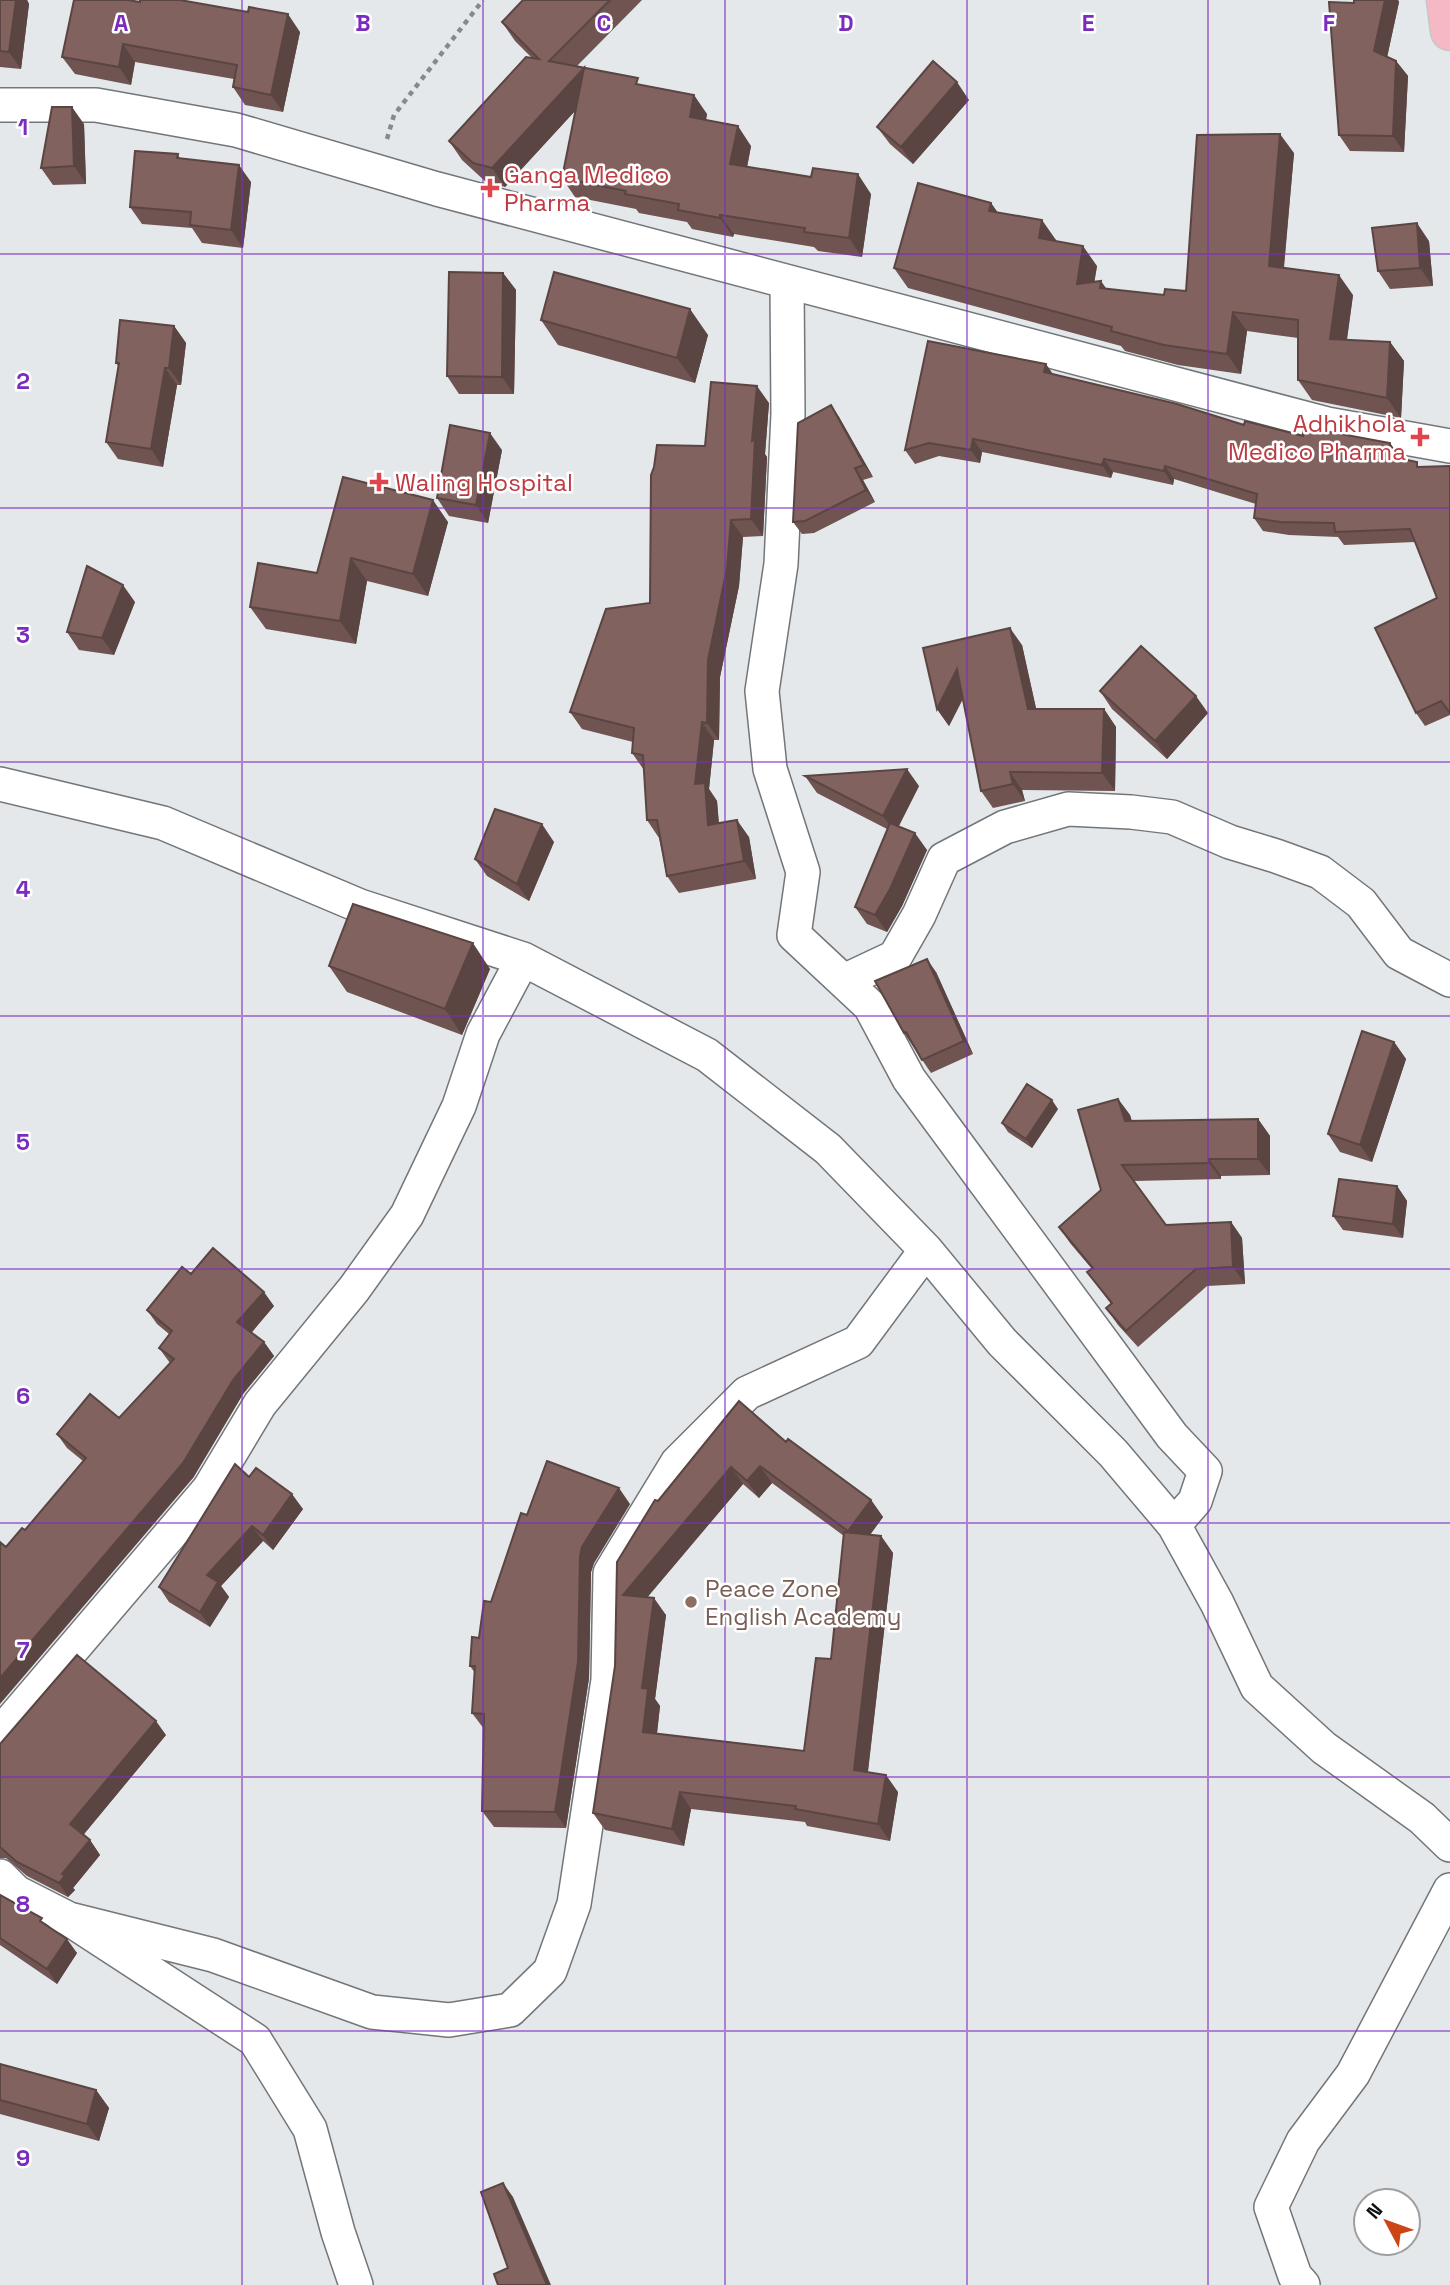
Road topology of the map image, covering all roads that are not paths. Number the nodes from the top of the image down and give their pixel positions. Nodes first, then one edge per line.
1 (1446, 0) edge
2 (1450, 31) edge
3 (0, 105) edge
4 (788, 283) junction
5 (1450, 446) edge
6 (0, 784) edge
7 (523, 959) junction
8 (1450, 980) edge
9 (844, 981) junction
10 (926, 1250) junction
11 (1174, 1525) junction
12 (0, 1734) edge
13 (1450, 1844) edge
14 (0, 1876) edge
15 (1450, 1890) edge
16 (69, 1919) junction
17 (356, 2285) edge
18 (1303, 2285) edge

1 - 2 highway
3 - 4 street
4 - 5 street
4 - 9 street
6 - 7 street
7 - 10 street
7 - 12 street
8 - 9 street
9 - 11 street
10 - 11 street
10 - 16 street
11 - 13 street
14 - 16 street
15 - 18 street
16 - 17 street

